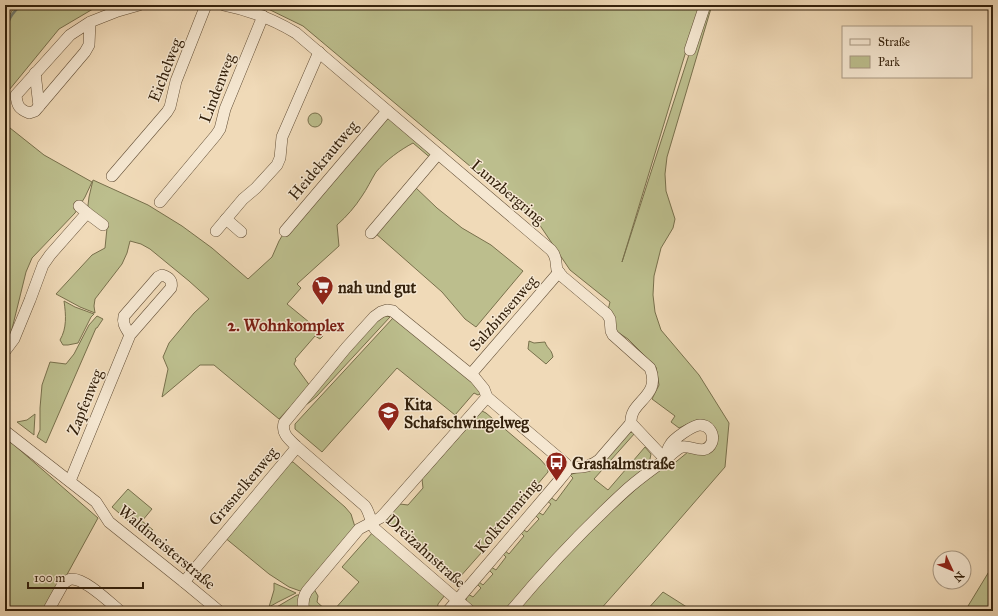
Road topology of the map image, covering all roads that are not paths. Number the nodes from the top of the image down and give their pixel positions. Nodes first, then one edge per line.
1 (139, 5) edge
2 (206, 5) edge
3 (224, 5) edge
4 (705, 5) edge
5 (263, 16) junction
6 (90, 22) junction
7 (690, 50) dead end
8 (319, 52) junction
9 (35, 73) junction
10 (39, 106) junction
11 (387, 111) junction
12 (438, 154) junction
13 (112, 176) dead end
14 (160, 202) dead end
15 (226, 219) junction
16 (103, 225) dead end
17 (216, 231) dead end
18 (285, 231) dead end
19 (241, 232) dead end
20 (371, 233) dead end
21 (558, 272) junction
22 (130, 335) junction
23 (5, 351) edge
24 (470, 374) junction
25 (488, 397) junction
26 (631, 423) junction
27 (5, 431) edge
28 (297, 447) junction
29 (567, 468) junction
30 (70, 481) junction
31 (372, 523) junction
32 (184, 582) junction
33 (457, 600) junction
34 (48, 611) edge
35 (120, 611) edge
36 (219, 611) edge
37 (304, 611) edge
38 (448, 611) edge
39 (470, 611) edge
40 (511, 611) edge

1 - 6 street
2 - 13 street, Eichelweg
3 - 5 street, Lunzbergring
4 - 7 street
5 - 8 street, Lunzbergring
5 - 14 street, Lindenweg
6 - 9 street
6 - 10 street
8 - 11 street, Lunzbergring
8 - 15 street
9 - 10 street
9 - 10 street
11 - 12 street, Lunzbergring
11 - 18 street, Heidekrautweg
12 - 20 street
12 - 21 street, Lunzbergring
15 - 17 street
15 - 19 street
16 - 23 street
21 - 24 street, Salzbinsenweg
21 - 26 street
22 - 22 street, Zapfenweg
22 - 30 street, Zapfenweg
24 - 25 street
24 - 28 street, Grasnelkenweg
25 - 29 street
25 - 31 street
26 - 29 street
26 - 40 street
27 - 30 street, Waldmeisterstraße
28 - 31 street, Dreizahnstraße
28 - 32 street, Grasnelkenweg
29 - 33 street, Kolkturmring
30 - 32 street, Waldmeisterstraße
31 - 33 street, Dreizahnstraße
31 - 37 street
32 - 36 street, Waldmeisterstraße
33 - 38 street, Kolkturmring
33 - 39 street, Dreizahnstraße
34 - 35 street

